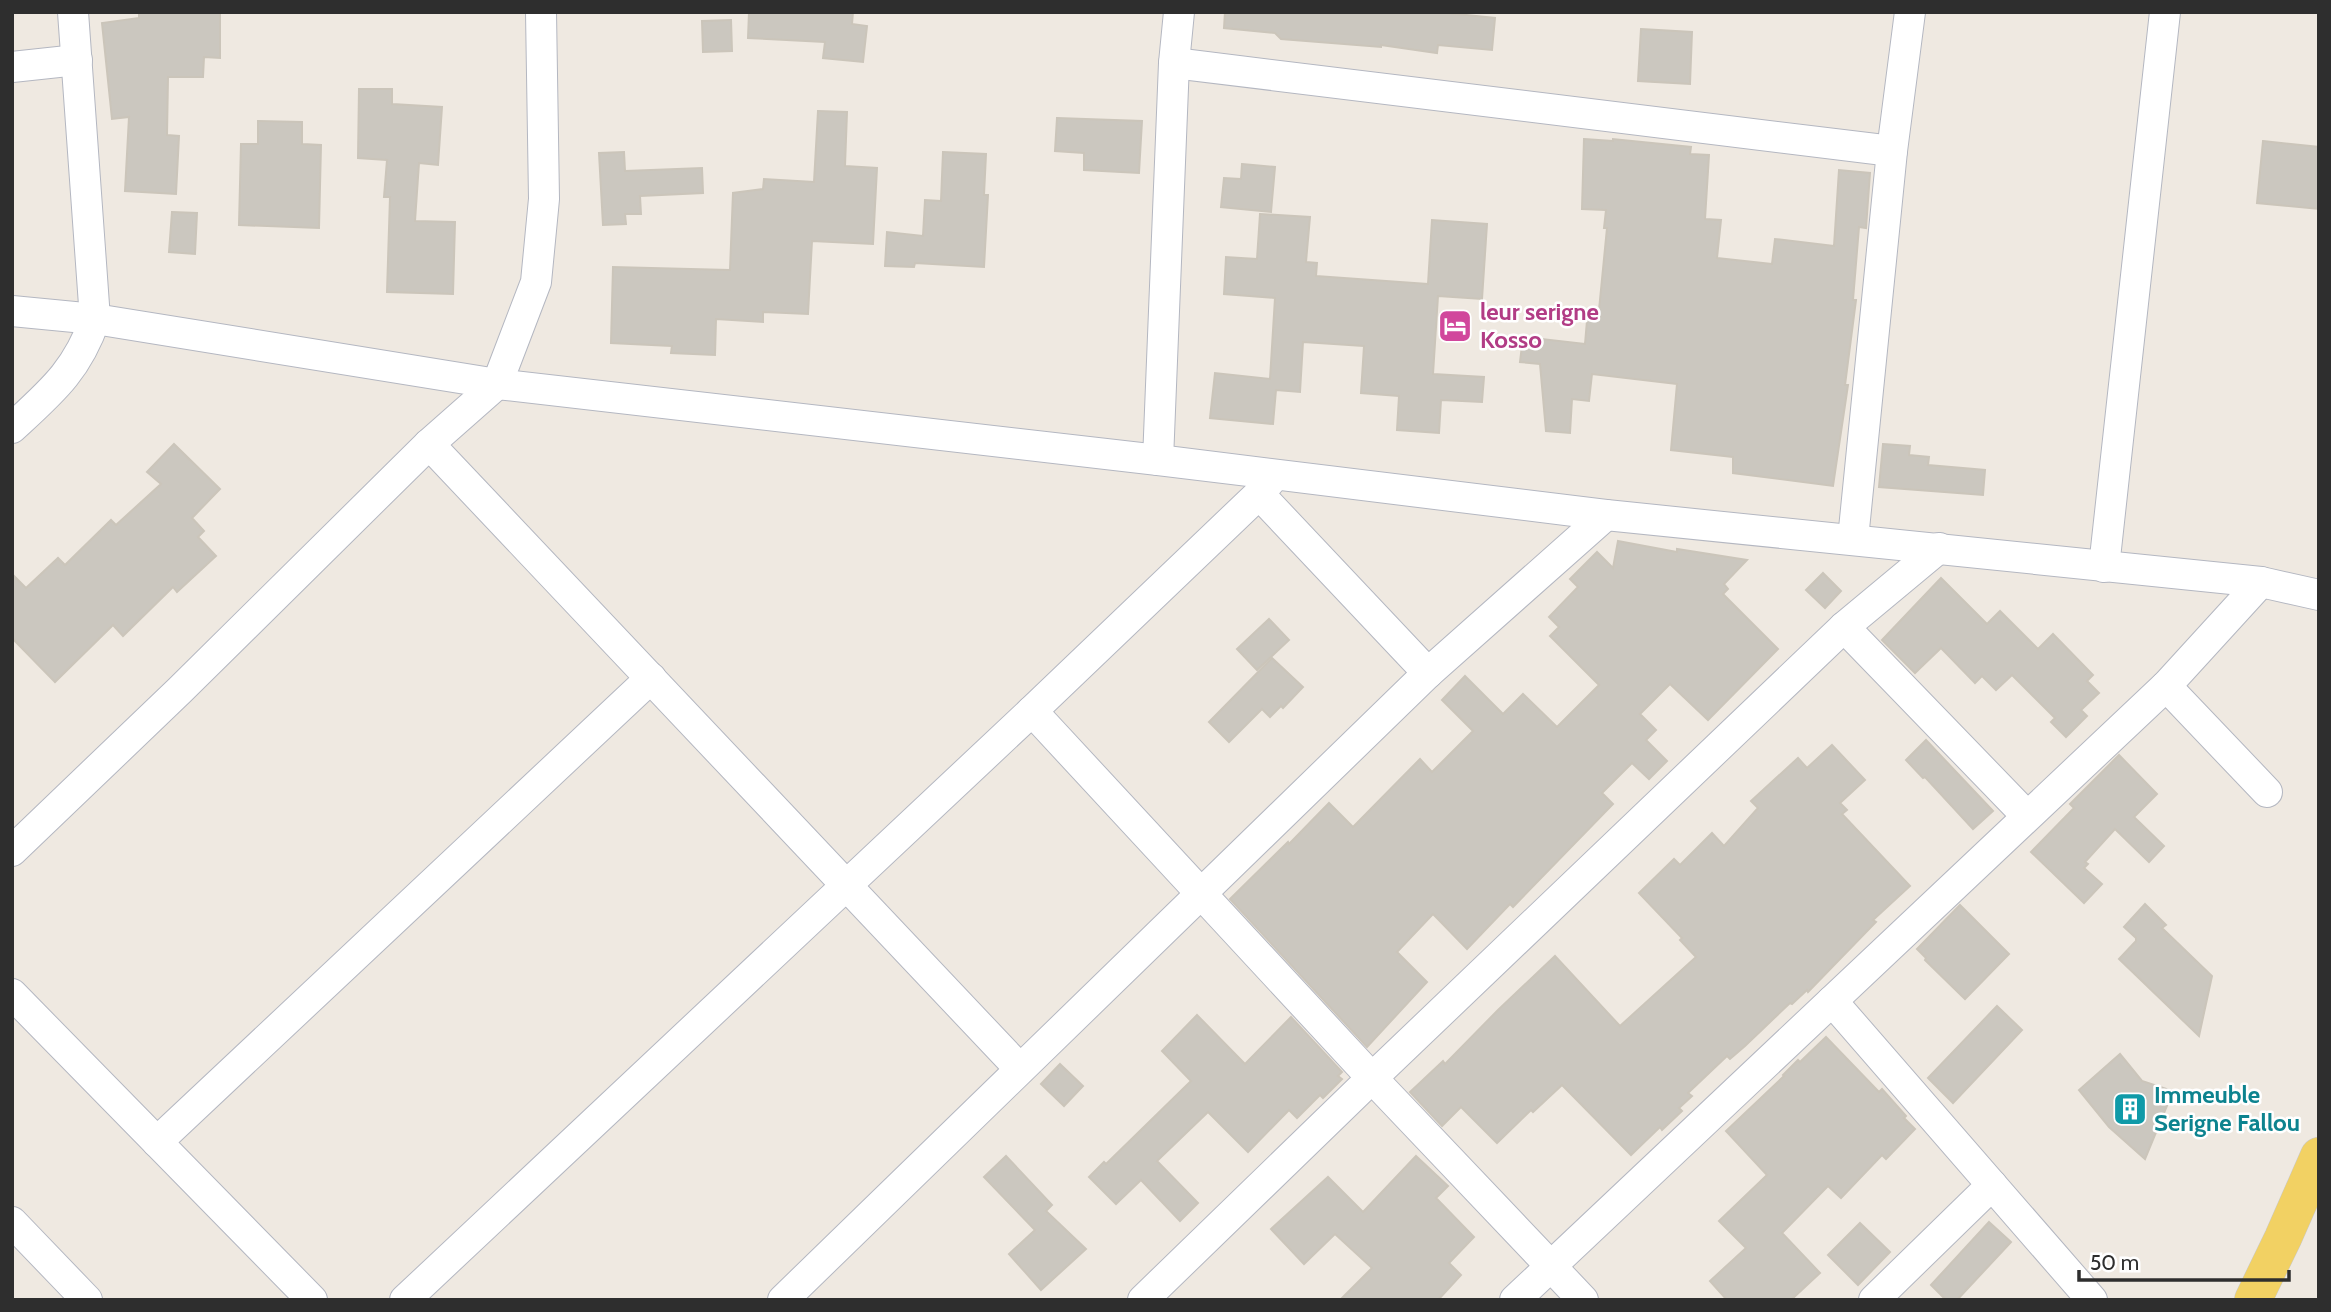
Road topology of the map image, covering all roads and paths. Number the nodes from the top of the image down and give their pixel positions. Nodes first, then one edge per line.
1 (73, 12) edge
2 (541, 12) edge
3 (1179, 12) edge
4 (1910, 12) edge
5 (2165, 12) edge
6 (76, 60) junction
7 (1174, 63) junction
8 (12, 67) edge
9 (1892, 151) junction
10 (12, 310) edge
11 (95, 319) junction
12 (498, 384) junction
13 (12, 428) edge
14 (429, 444) junction
15 (1158, 460) junction
16 (1267, 484) junction
17 (1606, 515) junction
18 (1853, 539) junction
19 (1939, 548) junction
20 (2104, 567) junction
21 (2261, 582) junction
22 (2319, 595) edge
23 (1844, 627) junction
24 (1428, 673) junction
25 (651, 678) junction
26 (2166, 686) junction
27 (1032, 711) junction
28 (2267, 792) dead end
29 (2027, 816) junction
30 (12, 851) edge
31 (845, 885) junction
32 (1202, 893) junction
33 (12, 994) edge
34 (1832, 1001) junction
35 (1020, 1069) junction
36 (1372, 1078) junction
37 (157, 1143) junction
38 (2319, 1156) edge
39 (1993, 1185) junction
40 (12, 1222) edge
41 (1551, 1266) junction
42 (784, 1299) edge
43 (87, 1300) edge
44 (312, 1300) edge
45 (405, 1300) edge
46 (1143, 1300) edge
47 (1515, 1300) edge
48 (1583, 1300) edge
49 (1874, 1300) edge
50 (2092, 1300) edge
51 (2253, 1300) edge

1 - 6 street
2 - 12 street
3 - 7 street
4 - 9 street
5 - 20 street
6 - 8 street
6 - 11 street
7 - 9 street
7 - 15 street
9 - 18 street
10 - 11 street
11 - 12 street
11 - 13 street
12 - 14 street
12 - 15 street
14 - 25 street
14 - 30 street
15 - 16 street
16 - 17 street
16 - 24 street
16 - 27 street
17 - 18 street
17 - 24 street
18 - 19 street
19 - 20 street
19 - 23 street
20 - 21 street
21 - 22 street
21 - 26 street
23 - 29 street
23 - 36 street
24 - 32 street
25 - 31 street
25 - 37 street
26 - 28 street
26 - 29 street
27 - 31 street
27 - 32 street
29 - 34 street
31 - 35 street
31 - 45 street
32 - 35 street
32 - 36 street
33 - 37 street
34 - 39 street
34 - 41 street
35 - 42 street
36 - 41 street
36 - 46 street
37 - 44 street
38 - 51 main road
39 - 49 street
39 - 50 street
40 - 43 street
41 - 47 street
41 - 48 street

